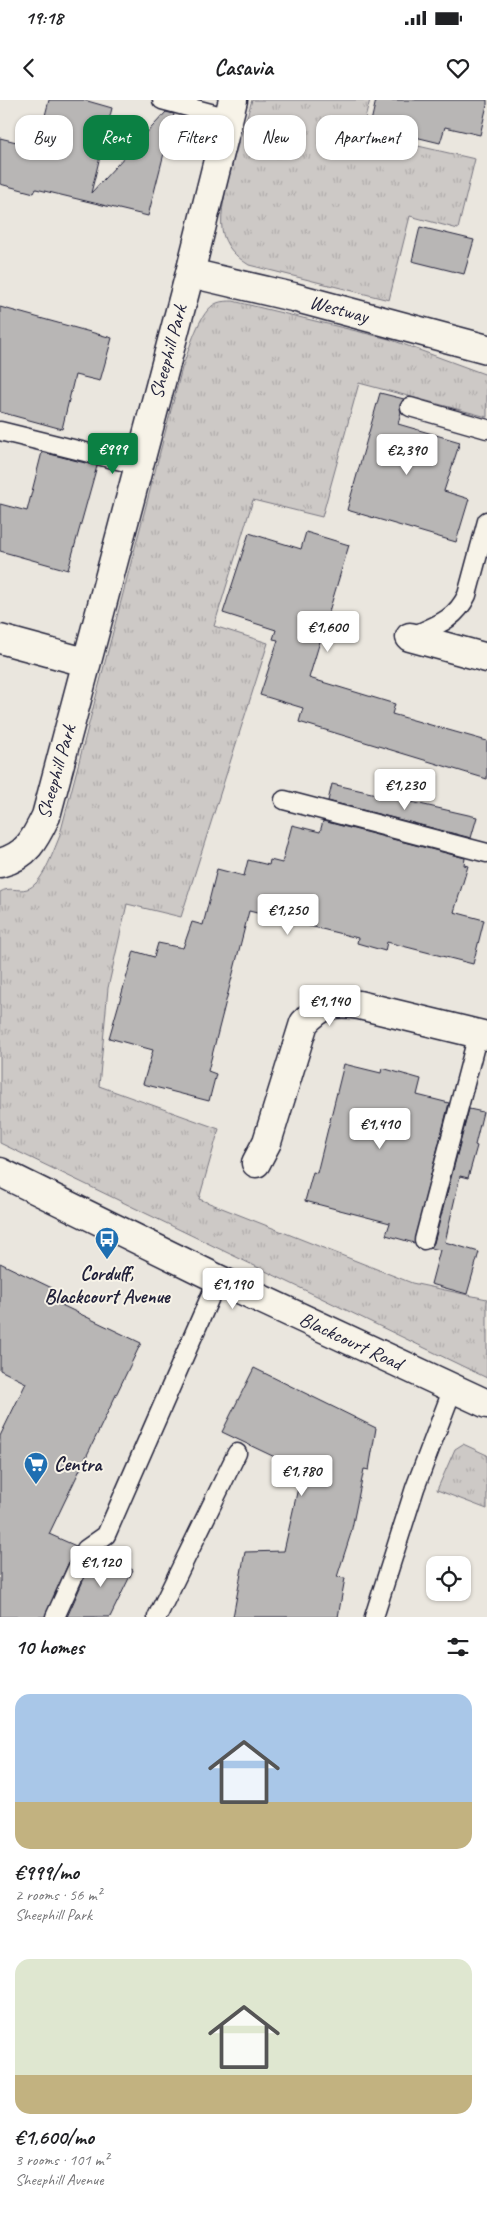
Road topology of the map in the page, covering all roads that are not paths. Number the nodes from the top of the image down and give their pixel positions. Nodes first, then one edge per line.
1 (162, 100) edge
2 (231, 109) edge
3 (190, 273) junction
4 (487, 349) edge
5 (410, 407) dead end
6 (487, 429) edge
7 (0, 431) edge
8 (138, 465) junction
9 (487, 521) edge
10 (410, 637) joint
11 (0, 639) edge
12 (487, 658) edge
13 (85, 662) junction
14 (284, 800) dead end
15 (487, 853) edge
16 (0, 863) edge
17 (482, 1035) edge
18 (256, 1163) dead end
19 (0, 1172) edge
20 (424, 1240) dead end
21 (218, 1279) junction
22 (453, 1388) junction
23 (487, 1404) edge
24 (237, 1453) dead end
25 (55, 1617) edge
26 (157, 1617) edge
27 (374, 1617) edge

1 - 2 lane
2 - 3 street, Sheephill Park
3 - 4 street, Westway
3 - 8 street, Sheephill Park
5 - 6 lane
7 - 8 lane
8 - 13 street, Sheephill Park
9 - 10 lane
10 - 12 street
11 - 13 street
13 - 16 street, Sheephill Park
14 - 15 lane
17 - 18 street
17 - 20 lane
19 - 21 street, Blackcourt Road
21 - 22 street, Blackcourt Road
21 - 25 lane
22 - 23 street, Blackcourt Road
22 - 27 lane
24 - 26 lane

